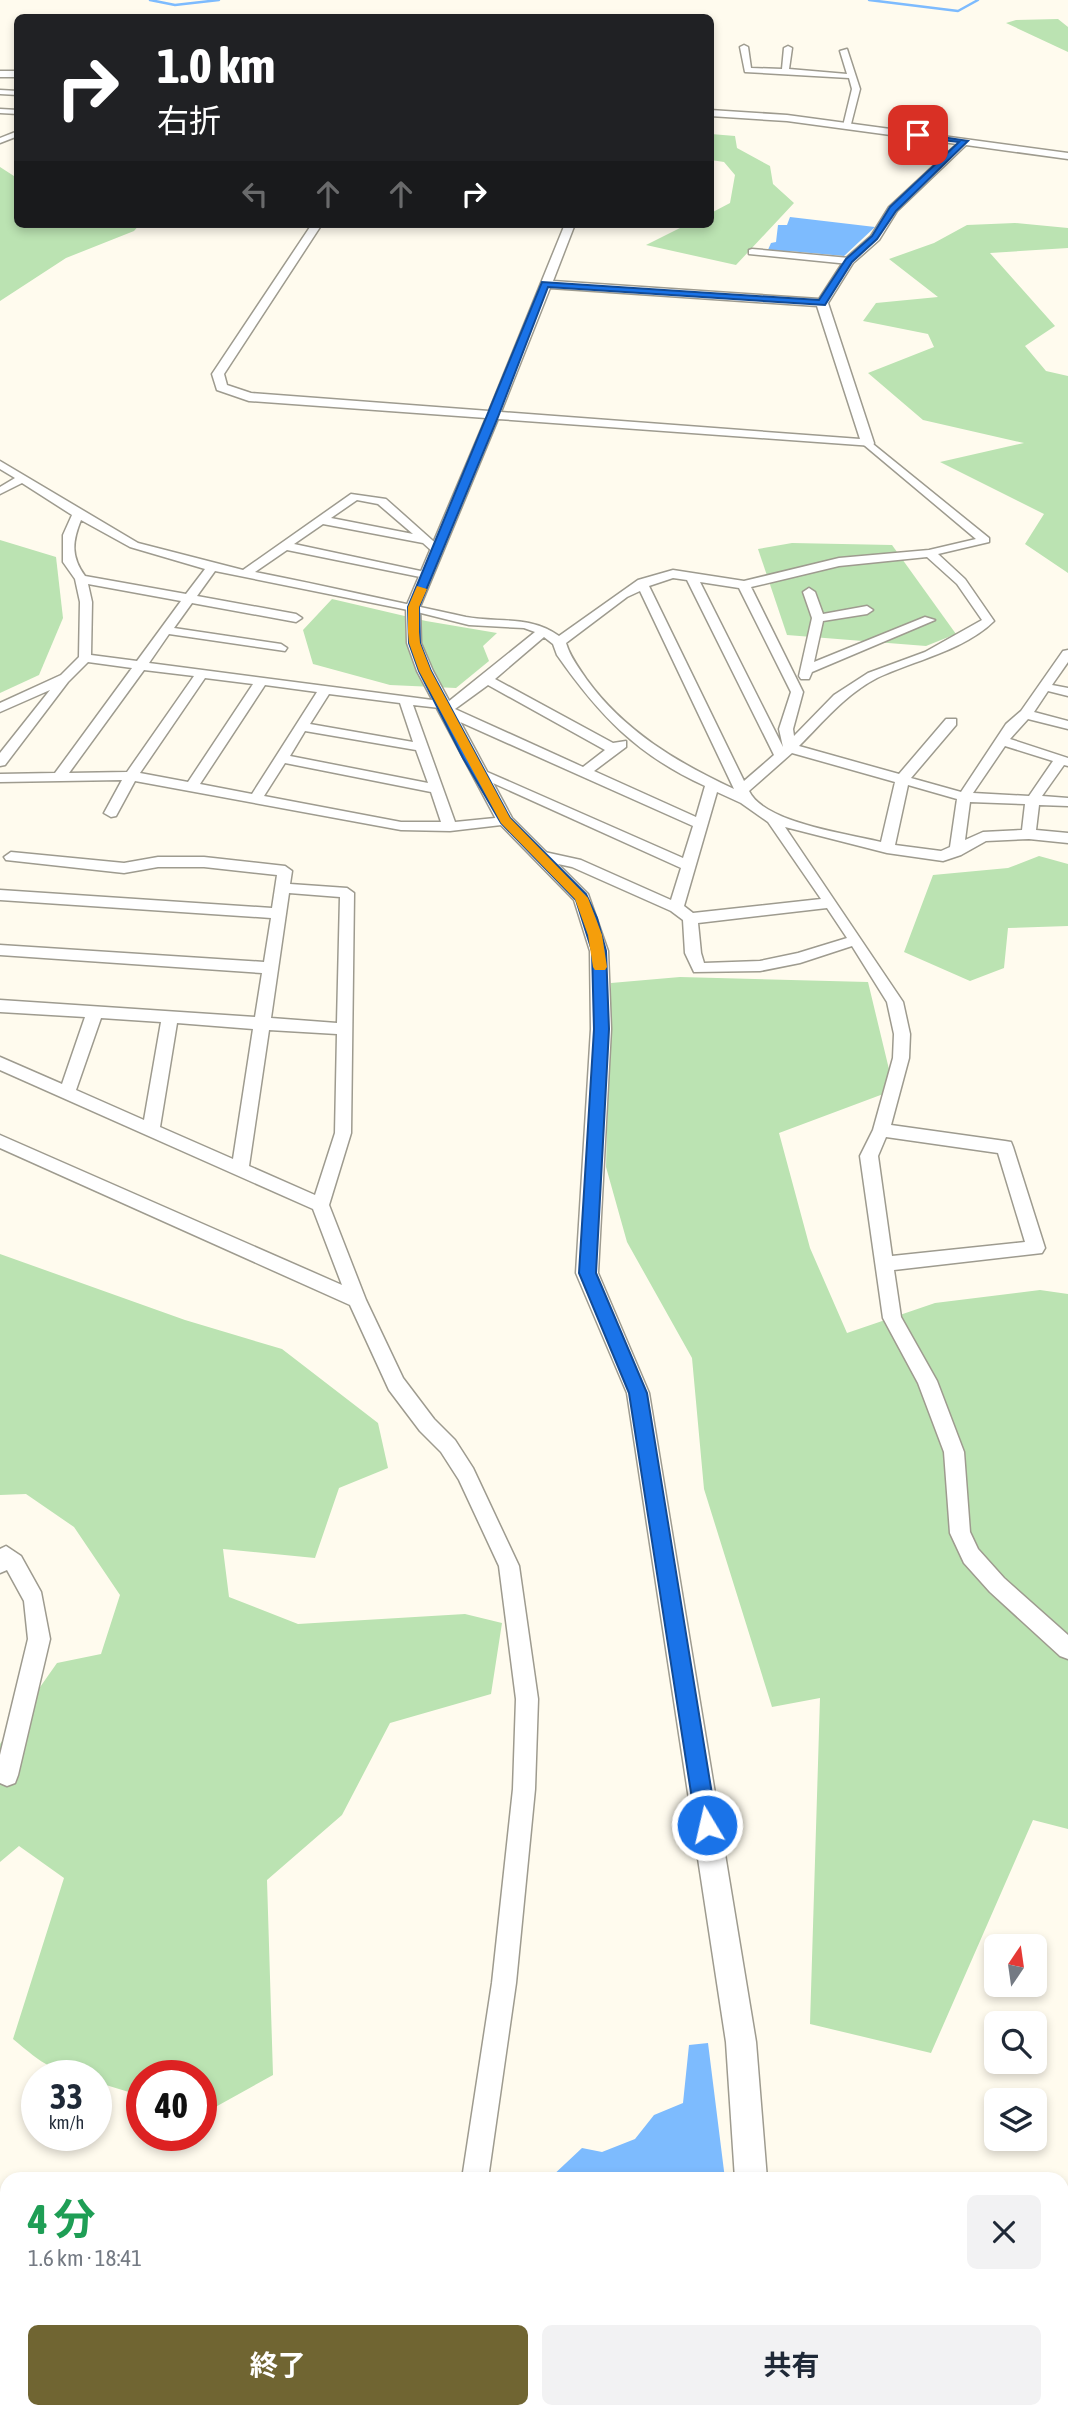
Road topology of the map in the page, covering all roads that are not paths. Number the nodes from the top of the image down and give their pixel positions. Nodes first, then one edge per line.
1 (744, 47) dead end
2 (788, 48) dead end
3 (844, 51) dead end
4 (786, 71) junction
5 (851, 76) junction
6 (714, 113) edge
7 (847, 126) junction
8 (965, 141) junction
9 (1068, 156) edge
10 (314, 228) edge
11 (568, 228) edge
12 (752, 252) dead end
13 (849, 261) junction
14 (545, 284) junction
15 (822, 303) junction
16 (493, 417) junction
17 (868, 443) junction
18 (0, 464) edge
19 (22, 479) junction
20 (3, 486) edge
21 (78, 514) junction
22 (322, 520) junction
23 (285, 546) junction
24 (432, 546) junction
25 (929, 553) junction
26 (212, 567) junction
27 (245, 573) junction
28 (426, 576) junction
29 (692, 578) junction
30 (81, 579) junction
31 (642, 583) junction
32 (744, 586) junction
33 (809, 592) dead end
34 (191, 597) junction
35 (413, 607) junction
36 (867, 610) dead end
37 (296, 618) dead end
38 (818, 618) junction
39 (929, 620) dead end
40 (166, 630) junction
41 (544, 631) junction
42 (559, 642) junction
43 (281, 648) dead end
44 (1067, 654) edge
45 (85, 658) junction
46 (141, 665) junction
47 (808, 669) junction
48 (202, 673) junction
49 (66, 678) junction
50 (486, 679) junction
51 (261, 681) junction
52 (1045, 687) junction
53 (324, 691) junction
54 (797, 692) junction
55 (1068, 692) edge
56 (405, 700) junction
57 (0, 708) edge
58 (444, 708) junction
59 (1026, 713) junction
60 (951, 722) dead end
61 (301, 726) junction
62 (1068, 726) edge
63 (633, 736) junction
64 (1002, 741) junction
65 (421, 747) junction
66 (614, 749) junction
67 (786, 752) junction
68 (280, 758) junction
69 (1064, 761) edge
70 (0, 762) edge
71 (583, 773) junction
72 (480, 774) junction
73 (131, 776) junction
74 (59, 777) junction
75 (0, 778) edge
76 (902, 780) junction
77 (192, 786) junction
78 (712, 786) junction
79 (435, 789) junction
80 (744, 795) junction
81 (964, 797) junction
82 (256, 798) junction
83 (1032, 801) junction
84 (1068, 802) edge
85 (111, 813) dead end
86 (773, 819) junction
87 (505, 821) junction
88 (700, 824) junction
89 (450, 827) junction
90 (1029, 834) junction
91 (1068, 838) edge
92 (887, 848) junction
93 (956, 852) junction
94 (540, 856) junction
95 (11, 857) dead end
96 (688, 866) junction
97 (283, 888) junction
98 (0, 895) edge
99 (830, 903) junction
100 (676, 908) junction
101 (277, 913) junction
102 (690, 918) junction
103 (856, 940) junction
104 (0, 950) edge
105 (269, 968) junction
106 (0, 1006) edge
107 (95, 1012) junction
108 (170, 1016) junction
109 (260, 1023) junction
110 (345, 1028) junction
111 (0, 1063) edge
112 (66, 1092) junction
113 (151, 1130) junction
114 (881, 1130) junction
115 (0, 1141) edge
116 (240, 1170) junction
117 (320, 1205) junction
118 (884, 1264) junction
119 (357, 1300) junction
120 (0, 1563) edge
121 (1068, 1649) edge
122 (8, 1775) dead end
123 (476, 2172) edge
124 (750, 2172) edge

1 - 4 street
2 - 4 street
3 - 5 street
4 - 5 street
5 - 7 street
6 - 7 street
7 - 8 street
8 - 9 street
8 - 13 street
10 - 16 street
11 - 14 street
12 - 13 street
13 - 15 street
14 - 15 street
14 - 16 street
15 - 17 street
16 - 17 street
16 - 24 street
17 - 25 street
18 - 19 street
19 - 20 street
19 - 21 street
21 - 26 street
21 - 30 street
22 - 23 street
22 - 24 street
22 - 24 street
23 - 27 street
23 - 28 street
24 - 28 street
25 - 32 street
25 - 67 street
26 - 27 street
26 - 34 street
27 - 35 street
28 - 35 street
29 - 31 street
29 - 32 street
29 - 67 street
30 - 34 street
30 - 45 street
31 - 42 street
31 - 80 street
32 - 54 street
33 - 38 street
34 - 37 street
34 - 40 street
35 - 41 street
35 - 58 street
36 - 38 street
38 - 47 street
39 - 47 street
40 - 43 street
40 - 46 street
41 - 42 street
41 - 50 street
42 - 63 street
44 - 52 street
45 - 46 street
45 - 49 street
46 - 48 street
46 - 74 street
47 - 54 street
48 - 51 street
48 - 73 street
49 - 57 street
49 - 70 street
50 - 58 street
50 - 66 street
51 - 53 street
51 - 77 street
52 - 55 street
52 - 59 street
53 - 56 street
53 - 61 street
54 - 67 street
56 - 58 street
56 - 65 street
58 - 71 street
58 - 72 street
59 - 62 street
59 - 64 street
60 - 76 street
61 - 65 street
61 - 68 street
63 - 66 street
63 - 78 street
64 - 69 street
64 - 81 street
65 - 79 street
66 - 71 street
67 - 76 street
67 - 80 street
68 - 79 street
68 - 82 street
69 - 83 street
71 - 88 street
72 - 87 street
72 - 96 street
73 - 74 street
73 - 77 street
73 - 85 street
74 - 75 street
76 - 81 street
76 - 92 street
77 - 82 street
78 - 80 street
78 - 88 street
79 - 89 street
80 - 86 street
81 - 83 street
81 - 93 street
82 - 89 street
83 - 84 street
83 - 90 street
86 - 92 street
86 - 99 street
87 - 89 street
87 - 94 street
88 - 96 street
90 - 91 street
90 - 93 street
92 - 93 street
94 - 100 street
94 - 124 street
95 - 97 street
96 - 100 street
97 - 101 street
97 - 110 street
98 - 101 street
99 - 102 street
99 - 103 street
100 - 102 street
101 - 105 street
102 - 103 street
103 - 114 street
104 - 105 street
105 - 109 street
106 - 107 street
107 - 108 street
107 - 112 street
108 - 109 street
108 - 113 street
109 - 110 street
109 - 116 street
110 - 117 street
111 - 112 street
112 - 113 street
113 - 116 street
114 - 118 street
114 - 118 street
115 - 119 street
116 - 117 street
117 - 119 street
118 - 121 street
119 - 123 street
120 - 122 street

